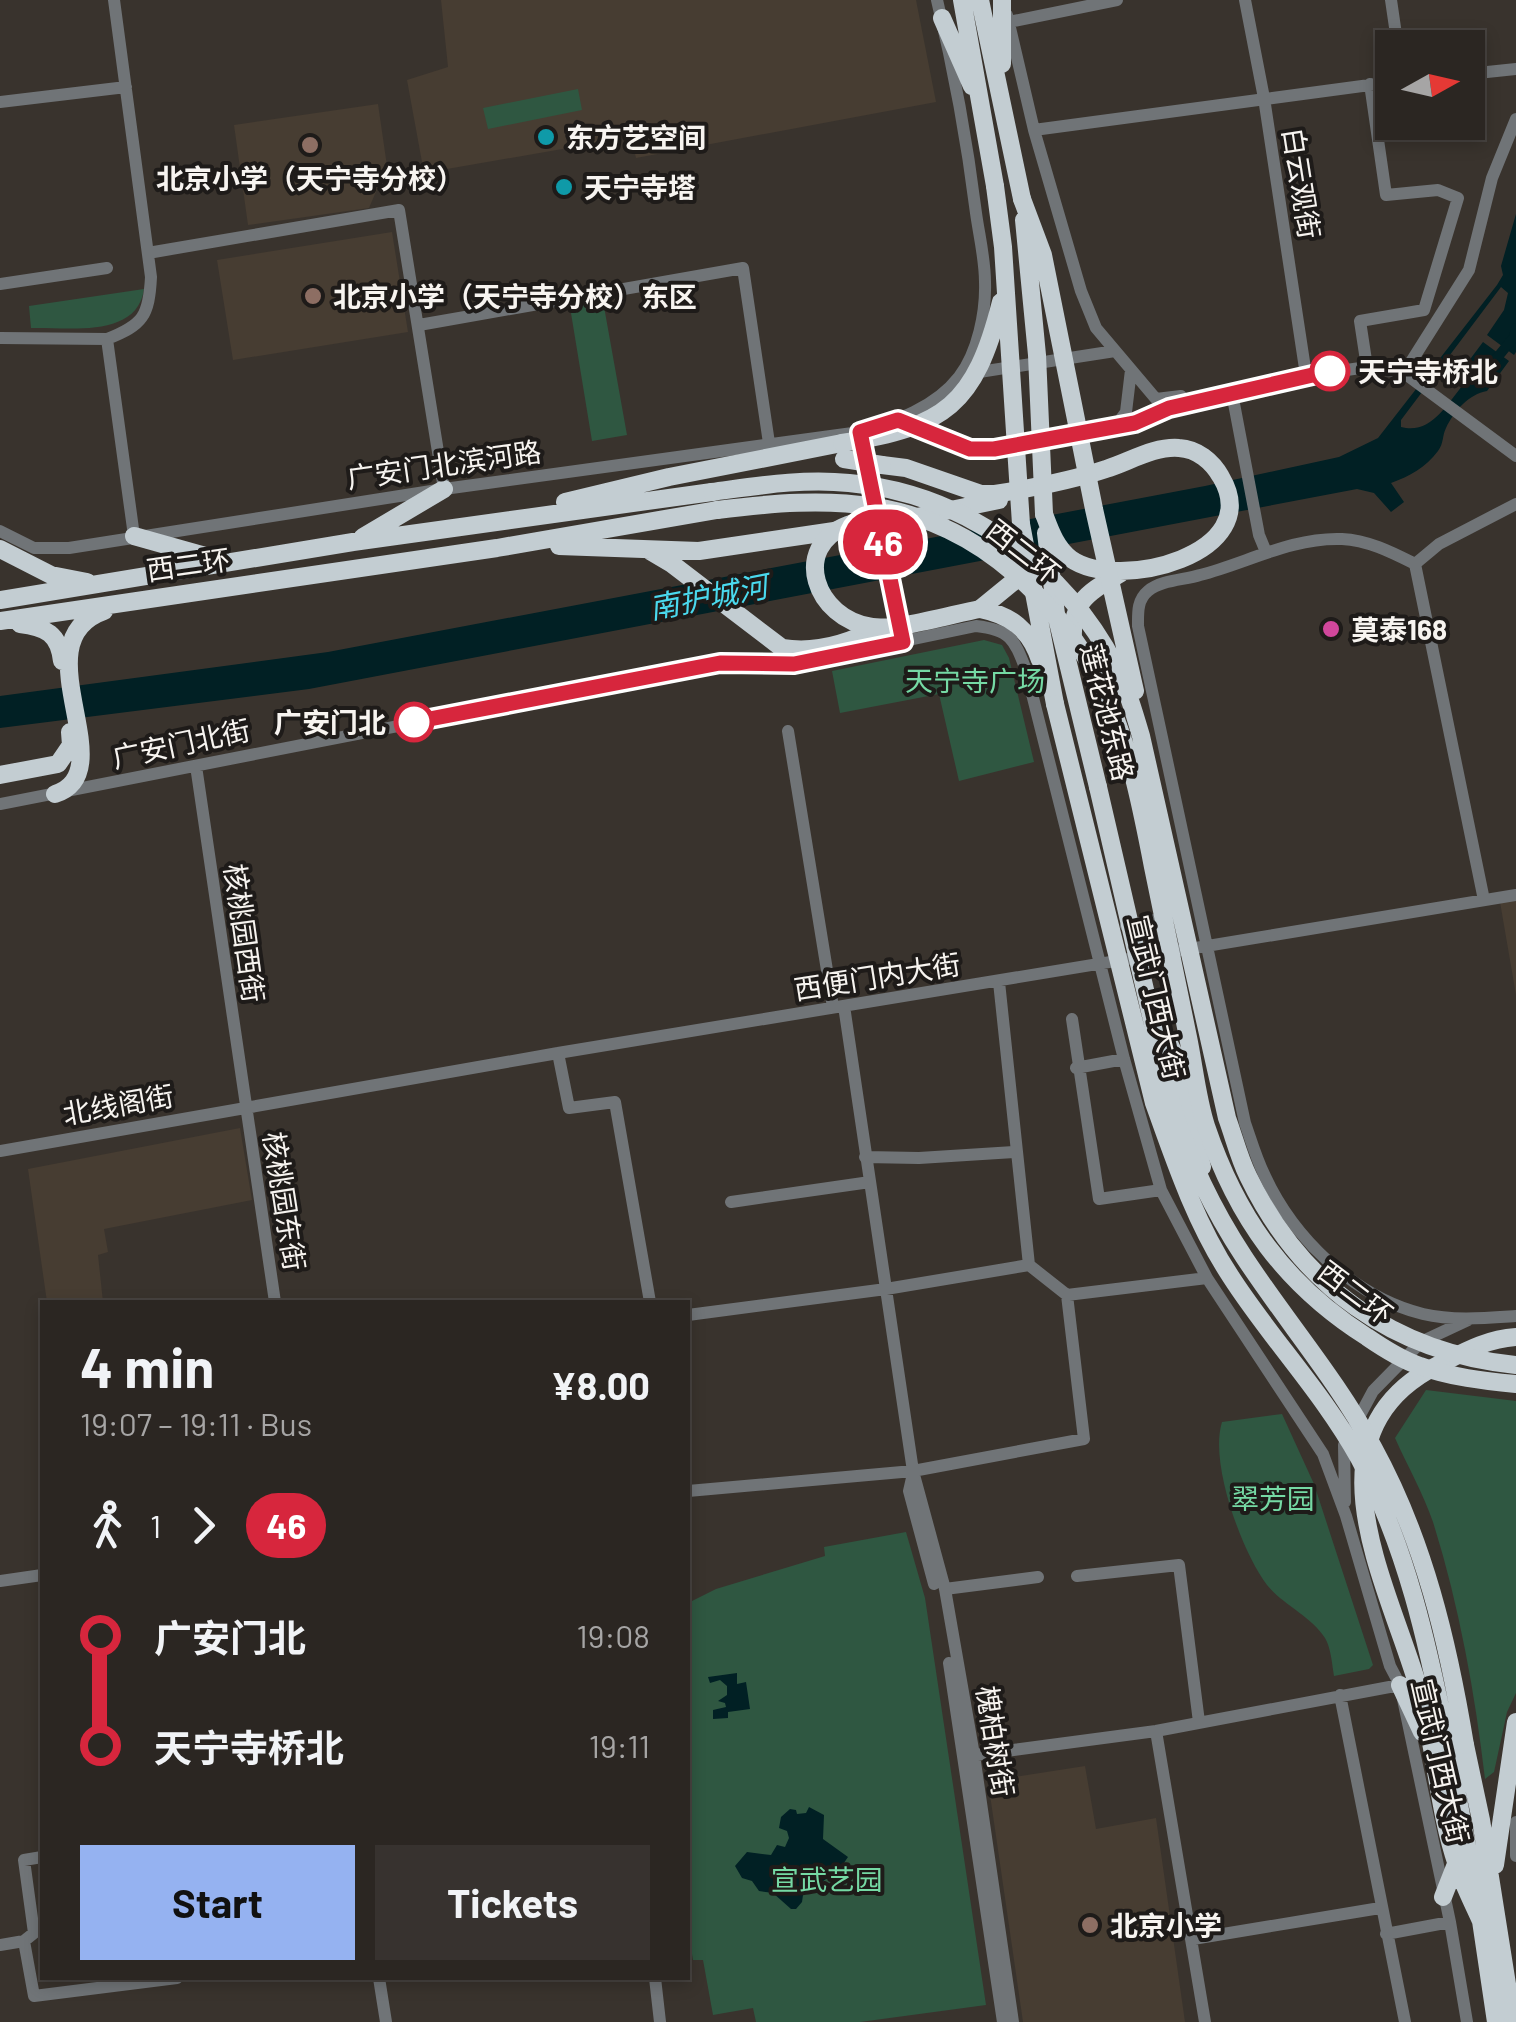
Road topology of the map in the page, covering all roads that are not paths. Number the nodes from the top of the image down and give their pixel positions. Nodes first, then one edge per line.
1 (114, 0) edge
2 (962, 0) edge
3 (980, 0) edge
4 (1002, 0) edge
5 (1117, 0) edge
6 (1246, 0) edge
7 (1392, 0) edge
8 (939, 9) edge
9 (1009, 22) junction
10 (1396, 30) edge
11 (1516, 69) edge
12 (1485, 72) edge
13 (1370, 84) junction
14 (1375, 84) edge
15 (126, 87) junction
16 (1264, 98) junction
17 (1002, 100) junction
18 (0, 102) edge
19 (981, 106) junction
20 (1516, 119) edge
21 (1034, 130) junction
22 (1020, 191) junction
23 (148, 253) junction
24 (107, 268) dead end
25 (0, 284) edge
26 (1005, 287) junction
27 (419, 325) junction
28 (0, 338) edge
29 (107, 339) junction
30 (1115, 351) junction
31 (1367, 367) junction
32 (1131, 370) junction
33 (1404, 373) junction
34 (961, 375) junction
35 (1306, 375) junction
36 (1232, 393) junction
37 (936, 398) junction
38 (898, 420) junction
39 (1115, 427) junction
40 (860, 432) junction
41 (945, 437) junction
42 (775, 449) junction
43 (843, 451) junction
44 (1516, 456) edge
45 (1032, 488) junction
46 (444, 489) junction
47 (714, 502) junction
48 (1516, 504) edge
49 (1044, 514) junction
50 (492, 522) junction
51 (1021, 524) junction
52 (883, 526) junction
53 (940, 528) junction
54 (0, 531) edge
55 (134, 536) junction
56 (353, 542) junction
57 (498, 548) junction
58 (0, 549) edge
59 (646, 549) junction
60 (1266, 552) junction
61 (228, 562) junction
62 (1416, 564) junction
63 (1100, 577) junction
64 (102, 584) junction
65 (143, 599) junction
66 (0, 600) edge
67 (980, 609) junction
68 (0, 622) edge
69 (877, 628) junction
70 (903, 642) junction
71 (67, 670) junction
72 (1026, 670) joint
73 (1055, 704) junction
74 (788, 731) dead end
75 (1141, 736) junction
76 (77, 746) junction
77 (196, 766) junction
78 (0, 778) edge
79 (1098, 787) junction
80 (56, 794) junction
81 (0, 804) edge
82 (1516, 895) edge
83 (1484, 900) junction
84 (1200, 912) junction
85 (1094, 932) junction
86 (1208, 948) junction
87 (1102, 965) junction
88 (999, 982) junction
89 (1145, 993) joint
90 (838, 1007) junction
91 (1072, 1019) dead end
92 (558, 1053) junction
93 (1124, 1059) junction
94 (1076, 1068) junction
95 (245, 1107) junction
96 (0, 1151) edge
97 (1014, 1152) junction
98 (865, 1157) junction
99 (870, 1182) junction
100 (1162, 1190) junction
101 (731, 1202) dead end
102 (1029, 1265) junction
103 (1207, 1278) junction
104 (886, 1289) junction
105 (1067, 1295) junction
106 (275, 1300) edge
107 (650, 1300) edge
108 (690, 1314) edge
109 (1516, 1316) edge
110 (1470, 1319) junction
111 (1516, 1337) edge
112 (1516, 1365) edge
113 (1516, 1384) edge
114 (1353, 1428) junction
115 (1309, 1430) junction
116 (913, 1471) junction
117 (690, 1490) edge
118 (1346, 1516) junction
119 (40, 1575) edge
120 (1077, 1576) dead end
121 (1038, 1577) dead end
122 (0, 1581) edge
123 (944, 1590) junction
124 (1400, 1685) junction
125 (1340, 1695) junction
126 (1199, 1722) junction
127 (1516, 1722) edge
128 (1156, 1731) junction
129 (1456, 1743) junction
130 (969, 1756) junction
131 (1435, 1759) junction
132 (1516, 1802) edge
133 (1516, 1822) edge
134 (1496, 1844) junction
135 (1516, 1856) edge
136 (40, 1857) edge
137 (1456, 1864) junction
138 (1443, 1896) junction
139 (1380, 1908) junction
140 (1488, 1915) junction
141 (1450, 1922) junction
142 (1386, 1934) junction
143 (1193, 1939) junction
144 (24, 1942) junction
145 (0, 1944) edge
146 (161, 1980) edge
147 (379, 1980) edge
148 (654, 1980) edge
149 (386, 2022) edge
150 (660, 2022) edge
151 (1004, 2022) edge
152 (1013, 2022) edge
153 (1205, 2022) edge
154 (1405, 2022) edge
155 (1467, 2022) edge
156 (1496, 2022) edge
157 (1513, 2022) edge

1 - 15 street
2 - 19 highway
3 - 17 highway, 莲花池东路
4 - 9 street
4 - 17 highway
5 - 9 street
6 - 16 street, 白云观街
7 - 10 street
8 - 19 highway
8 - 34 street
9 - 21 street
11 - 12 street
13 - 14 street
13 - 16 street
13 - 31 street
15 - 18 street
15 - 23 street
16 - 21 street
16 - 35 street, 白云观街
17 - 22 highway, 莲花池东路
19 - 26 highway, bridge
20 - 33 street
21 - 30 street
22 - 49 highway, 莲花池东路, bridge
22 - 75 highway, bridge
23 - 27 street
23 - 29 street
24 - 25 street
26 - 43 highway, bridge
26 - 51 highway, bridge
27 - 42 street
27 - 46 street
28 - 29 street
29 - 55 street
30 - 32 street
30 - 34 street
31 - 33 street
31 - 35 street
32 - 36 street
32 - 39 street
33 - 44 street
34 - 37 street, 广安门北滨河路
35 - 36 street
36 - 39 street
36 - 60 street
37 - 38 street, 广安门北滨河路
37 - 41 street
38 - 40 street, 广安门北滨河路
38 - 41 street
39 - 41 street
40 - 42 street, 广安门北滨河路
40 - 52 street
42 - 43 highway
42 - 46 street, 广安门北滨河路
42 - 50 highway
43 - 45 highway, bridge
45 - 52 highway
45 - 63 highway
46 - 55 street, 广安门北滨河路
46 - 56 highway
47 - 50 highway, 西二环
47 - 53 highway, 西二环, bridge
47 - 57 highway, 西二环
47 - 75 highway, 西二环, bridge
48 - 62 street
49 - 63 highway
49 - 79 highway, 莲花池东路, bridge
50 - 56 highway, 西二环
51 - 67 highway, bridge
51 - 73 highway, 宣武门西大街, bridge
52 - 59 highway, bridge
52 - 70 street
53 - 69 highway, bridge
53 - 113 highway, 西二环, bridge
54 - 55 street, 广安门北滨河路
55 - 61 highway
56 - 61 highway, 西二环
57 - 59 highway
57 - 65 highway, 西二环
58 - 64 highway
59 - 69 highway
60 - 62 street, 莲花池东路
60 - 84 street, 莲花池东路
61 - 64 highway, 西二环
62 - 83 street
63 - 79 highway, bridge
64 - 66 highway, 西二环
65 - 68 highway, 西二环
65 - 71 highway
67 - 69 highway, bridge
67 - 73 highway
68 - 71 highway
70 - 72 street, 广安门北街
70 - 77 street, 广安门北街
71 - 76 highway
72 - 85 street, 宣武门西大街
73 - 129 highway, 宣武门西大街, bridge
74 - 90 street, 槐柏树街
75 - 112 highway, 西二环, bridge
76 - 78 highway
76 - 80 highway
77 - 80 street, 广安门北街
77 - 95 street, 核桃园西街
79 - 89 highway, 莲花池东路, bridge
80 - 81 street, 广安门北街
82 - 83 street, 西便门内大街
83 - 86 street, 西便门内大街
84 - 85 street
84 - 86 street, 宣武门西大街
85 - 87 street, 宣武门西大街
86 - 87 street, 西便门内大街
86 - 110 street, 宣武门西大街
87 - 88 street, 西便门内大街
87 - 93 street, 宣武门西大街
88 - 90 street, 西便门内大街
88 - 97 street
89 - 129 highway, 宣武门西大街, bridge
90 - 92 street, 西便门内大街
90 - 98 street, 槐柏树街
91 - 94 street
92 - 95 street, 西便门内大街
92 - 107 street
93 - 94 street
93 - 100 street, 宣武门西大街
94 - 100 street
95 - 96 street, 北线阁街
95 - 106 street, 核桃园东街
97 - 98 street
97 - 102 street
98 - 99 street, 槐柏树街
99 - 101 street
99 - 104 street, 槐柏树街
100 - 103 street, 宣武门西大街
102 - 104 street
102 - 105 street
103 - 105 street
103 - 115 street, 宣武门西大街
104 - 108 street
104 - 116 street, 槐柏树街
105 - 116 street
109 - 110 street, 宣武门西大街
110 - 114 street, 宣武门西大街
111 - 131 highway
114 - 115 street
114 - 118 street, 宣武门西大街
115 - 118 street, 宣武门西大街
116 - 117 street
116 - 123 street, 槐柏树街
116 - 130 street, 槐柏树街
118 - 124 street, 宣武门西大街
119 - 122 street
120 - 126 street
121 - 123 street
123 - 130 street, 槐柏树街
124 - 125 street
124 - 131 highway
124 - 138 street, 宣武门西大街
125 - 126 street
125 - 139 street
126 - 128 street
127 - 134 highway
128 - 130 street
128 - 143 street
129 - 140 highway, 宣武门西大街
130 - 151 street, 槐柏树街
130 - 152 street, 槐柏树街
131 - 137 highway
132 - 134 highway
133 - 135 street, 宣武门西大街
134 - 140 highway
136 - 144 street
137 - 138 highway
137 - 140 highway
138 - 141 street, 宣武门西大街
139 - 142 street
139 - 143 street
140 - 156 highway, 宣武门西大街
140 - 157 highway, 宣武门西大街
141 - 142 street
141 - 155 street, 宣武门西大街
142 - 154 street
143 - 153 street
144 - 145 street
144 - 146 street
147 - 149 street
148 - 150 street

